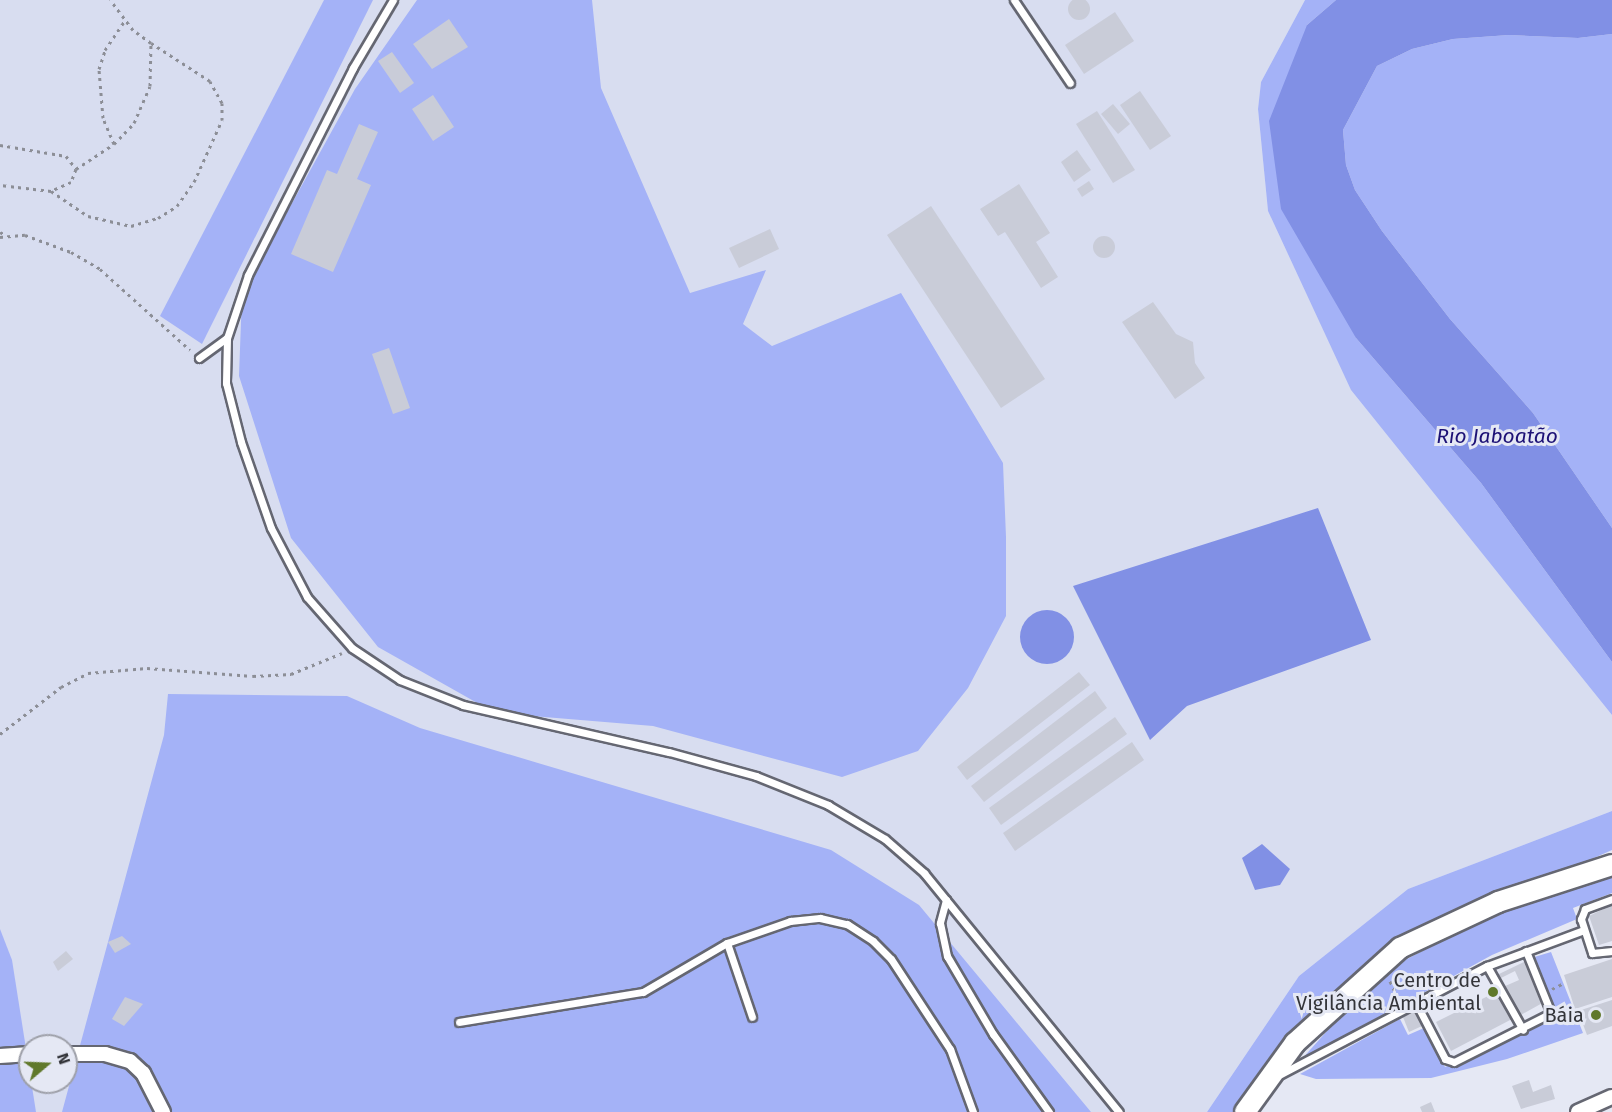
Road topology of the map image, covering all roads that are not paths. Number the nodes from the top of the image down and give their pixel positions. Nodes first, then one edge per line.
1 (393, 0) edge
2 (1014, 0) edge
3 (1070, 83) dead end
4 (227, 338) junction
5 (199, 358) road end
6 (1612, 865) edge
7 (1612, 899) edge
8 (946, 900) junction
9 (1584, 930) junction
10 (727, 943) junction
11 (1526, 951) junction
12 (1612, 951) edge
13 (1487, 966) junction
14 (1416, 1003) junction
15 (752, 1017) dead end
16 (459, 1022) dead end
17 (1523, 1030) junction
18 (78, 1054) edge
19 (18, 1055) edge
20 (0, 1056) edge
21 (1264, 1083) junction
22 (1612, 1097) edge
23 (163, 1112) edge
24 (973, 1112) edge
25 (1049, 1112) edge
26 (1119, 1112) edge
27 (1245, 1112) edge
28 (1578, 1112) edge

1 - 4 lane
2 - 3 lane
4 - 5 lane
4 - 8 lane
6 - 21 main road
7 - 9 lane
8 - 25 lane
8 - 26 lane
9 - 11 lane
9 - 12 lane
10 - 15 lane
10 - 16 lane
10 - 24 lane
11 - 13 lane
11 - 17 lane
13 - 14 lane
13 - 17 lane
14 - 17 lane
14 - 21 lane
18 - 23 street
19 - 20 street
21 - 27 main road
22 - 28 street

